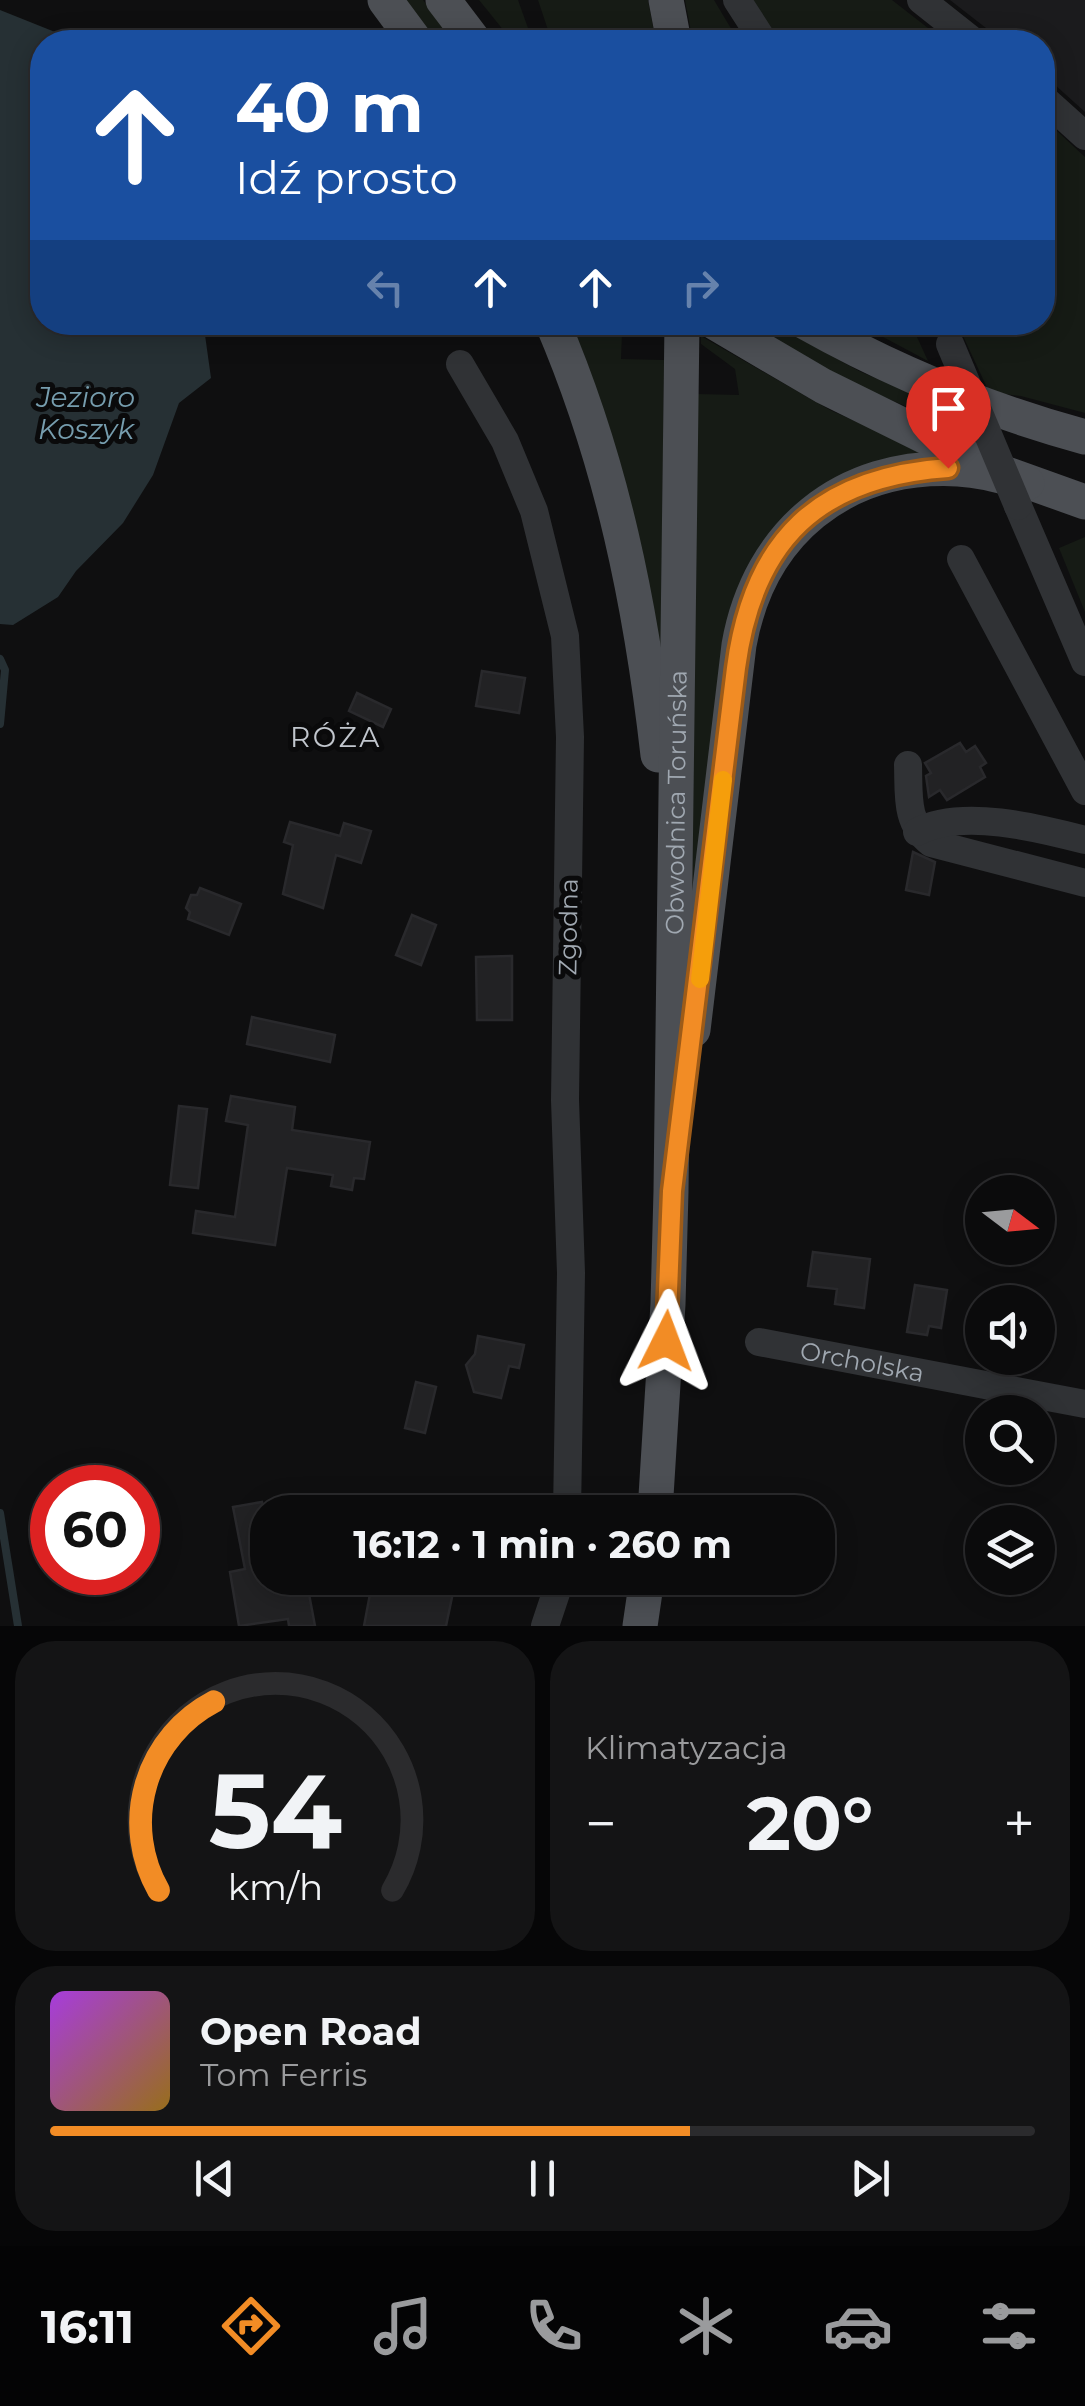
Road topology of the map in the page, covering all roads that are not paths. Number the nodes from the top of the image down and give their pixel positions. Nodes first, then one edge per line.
1 (384, 0) edge
2 (666, 0) edge
3 (737, 0) edge
4 (921, 0) edge
5 (398, 30) edge
6 (407, 30) edge
7 (672, 30) edge
8 (756, 30) edge
9 (959, 30) edge
10 (1055, 109) edge
11 (1085, 136) edge
12 (557, 335) edge
13 (693, 335) edge
14 (712, 335) edge
15 (831, 335) edge
16 (946, 335) edge
17 (460, 364) dead end
18 (1085, 436) edge
19 (1022, 495) junction
20 (1085, 502) edge
21 (961, 559) dead end
22 (1085, 662) edge
23 (908, 764) dead end
24 (1085, 791) edge
25 (917, 832) junction
26 (1085, 840) edge
27 (1085, 883) edge
28 (674, 966) junction
29 (672, 1191) junction
30 (759, 1342) dead end
31 (1085, 1404) edge
32 (567, 1495) edge
33 (656, 1495) edge
34 (555, 1595) edge
35 (645, 1595) edge
36 (545, 1626) edge
37 (640, 1626) edge

1 - 5 main road
1 - 6 main road
2 - 7 main road
3 - 8 street
4 - 9 street
10 - 11 street
12 - 28 main road
13 - 28 main road, Obwodnica Toruńska
14 - 19 main road
15 - 18 main road
16 - 19 street, bridge
17 - 32 street, Zgodna
19 - 20 main road
19 - 22 street
19 - 29 main road
21 - 24 street
23 - 25 street
25 - 26 street
25 - 27 street
28 - 29 main road, Obwodnica Toruńska
29 - 33 main road, Obwodnica Toruńska
30 - 31 street, Orcholska
34 - 36 street
35 - 37 main road

